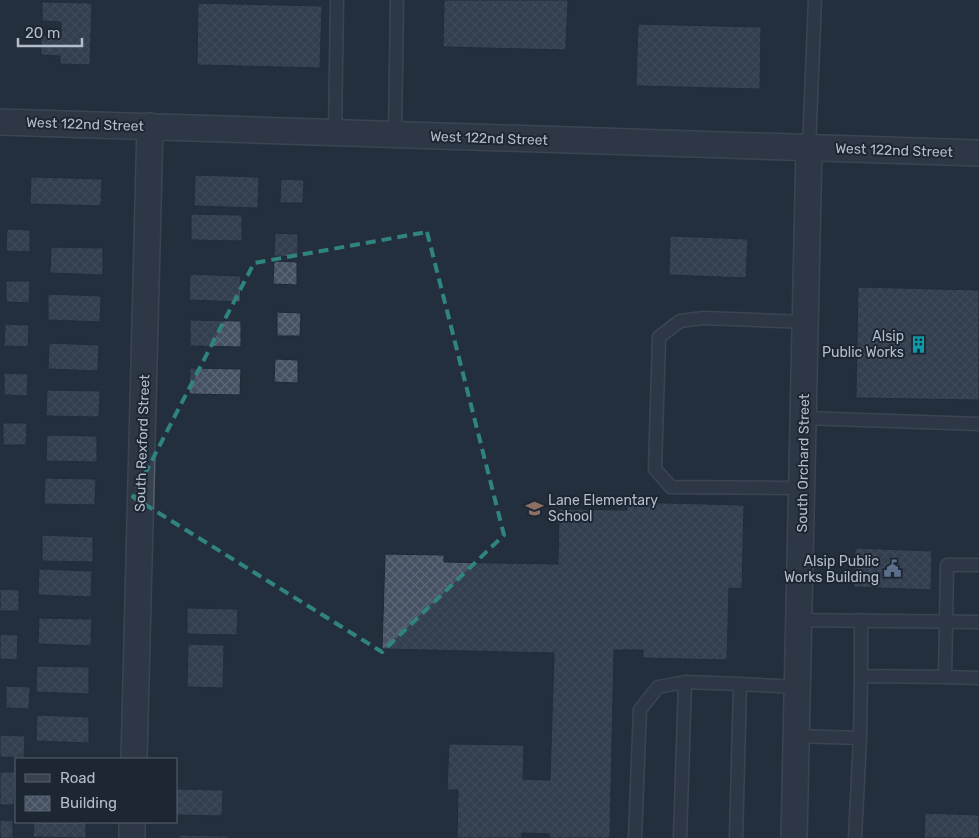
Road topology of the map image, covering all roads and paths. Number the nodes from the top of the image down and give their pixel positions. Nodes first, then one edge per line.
1 (337, 0) edge
2 (397, 0) edge
3 (814, 0) edge
4 (0, 122) edge
5 (150, 126) junction
6 (335, 133) junction
7 (395, 135) junction
8 (809, 147) junction
9 (979, 153) edge
10 (806, 322) junction
11 (804, 418) junction
12 (979, 424) edge
13 (802, 488) junction
14 (979, 566) edge
15 (799, 620) junction
16 (862, 620) junction
17 (946, 622) junction
18 (979, 622) edge
19 (862, 676) junction
20 (945, 677) junction
21 (979, 678) edge
22 (684, 682) junction
23 (740, 684) junction
24 (798, 687) junction
25 (796, 736) junction
26 (860, 738) junction
27 (134, 758) edge
28 (132, 823) edge
29 (132, 838) edge
30 (635, 838) edge
31 (680, 838) edge
32 (736, 838) edge
33 (794, 838) edge
34 (855, 838) edge

1 - 6 lane
2 - 7 lane
3 - 8 lane
4 - 5 street, West 122nd Street
5 - 6 street, West 122nd Street
5 - 27 street, South Rexford Street
6 - 7 street, West 122nd Street
7 - 8 street, West 122nd Street
8 - 9 street, West 122nd Street
8 - 10 street, South Orchard Street
10 - 11 street, South Orchard Street
10 - 13 lane
11 - 12 lane
11 - 13 street, South Orchard Street
13 - 15 street, South Orchard Street
14 - 17 lane
15 - 16 lane
15 - 24 street, South Orchard Street
16 - 17 lane
16 - 19 lane
17 - 18 lane
17 - 20 lane
19 - 20 lane
19 - 26 lane
20 - 21 lane
22 - 23 lane
22 - 30 lane
22 - 31 lane
23 - 24 lane
23 - 32 lane
24 - 25 street, South Orchard Street
25 - 26 lane
25 - 33 street, South Orchard Street
26 - 34 lane
28 - 29 street

